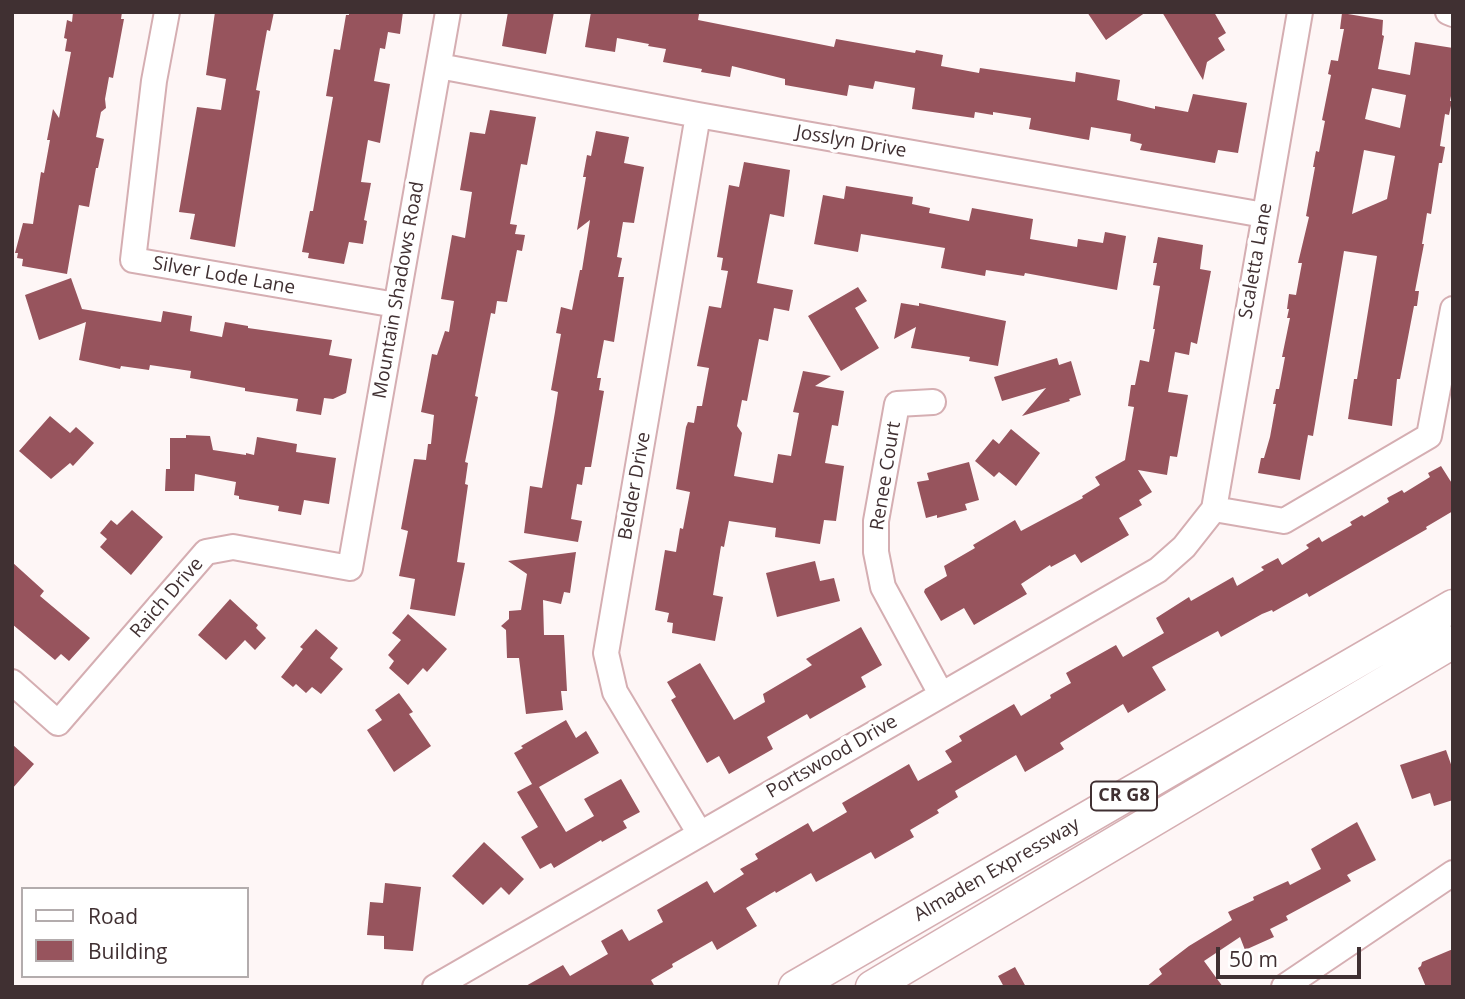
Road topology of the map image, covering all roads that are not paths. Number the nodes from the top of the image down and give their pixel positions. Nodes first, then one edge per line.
1 (167, 12) edge
2 (448, 12) edge
3 (1300, 12) edge
4 (439, 66) junction
5 (698, 116) junction
6 (1264, 215) junction
7 (396, 305) junction
8 (1453, 309) edge
9 (1449, 352) edge
10 (933, 402) dead end
11 (1214, 509) junction
12 (350, 568) joint
13 (1453, 606) edge
14 (1453, 642) edge
15 (12, 682) edge
16 (941, 694) junction
17 (699, 834) junction
18 (1453, 873) edge
19 (435, 987) edge
20 (795, 987) edge
21 (872, 987) edge
22 (1284, 987) edge

1 - 7 street, Silver Lode Lane
2 - 4 street, Mountain Shadows Road
3 - 6 street, Scaletta Lane
4 - 5 street, Josslyn Drive
4 - 7 street, Mountain Shadows Road
5 - 6 street, Josslyn Drive
5 - 17 street, Belder Drive
6 - 11 street, Scaletta Lane
7 - 12 street, Mountain Shadows Road
8 - 9 street
9 - 11 street
10 - 16 street, Renee Court
11 - 16 street, Portswood Drive
12 - 15 street, Raich Drive
13 - 20 main road, Almaden Expressway / CR G8
14 - 21 main road, Almaden Expressway / CR G8
16 - 17 street, Portswood Drive
17 - 19 street, Portswood Drive
18 - 22 street

